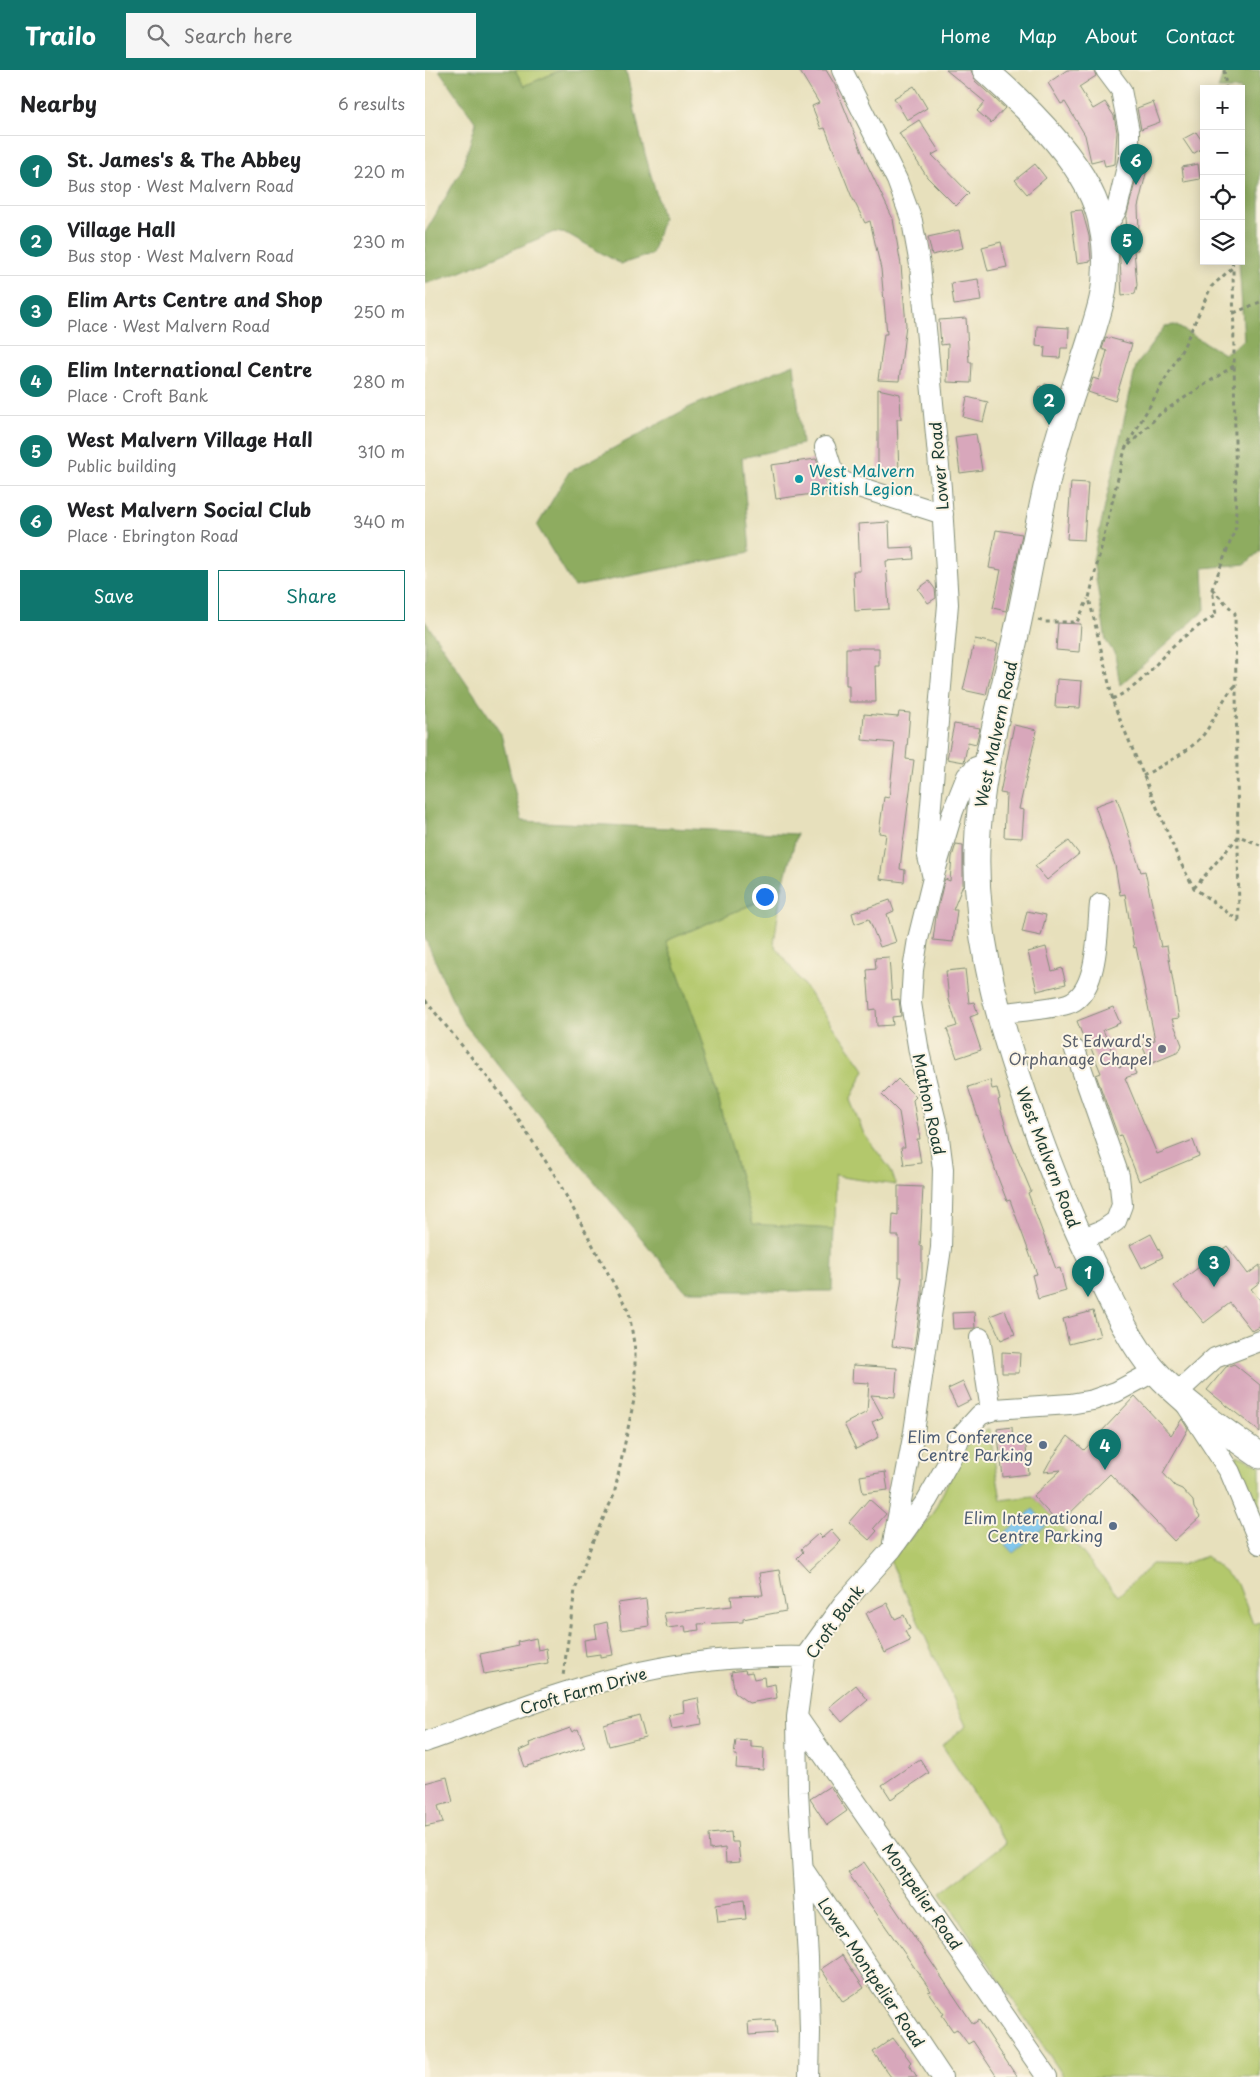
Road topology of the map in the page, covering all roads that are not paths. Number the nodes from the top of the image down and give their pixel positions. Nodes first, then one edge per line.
1 (842, 70) edge
2 (985, 70) edge
3 (1106, 70) edge
4 (1102, 225) junction
5 (825, 446) dead end
6 (943, 514) junction
7 (986, 765) junction
8 (933, 878) junction
9 (1100, 904) dead end
10 (999, 1014) junction
11 (1075, 1050) dead end
12 (1081, 1239) junction
13 (980, 1338) dead end
14 (1260, 1342) edge
15 (1155, 1371) junction
16 (1178, 1392) junction
17 (991, 1411) junction
18 (1260, 1456) edge
19 (1260, 1544) edge
20 (892, 1549) junction
21 (805, 1657) junction
22 (797, 1717) junction
23 (425, 1742) edge
24 (802, 1867) junction
25 (809, 2077) edge
26 (941, 2077) edge
27 (1047, 2077) edge

1 - 6 street, Lower Road
2 - 4 main road, West Malvern Road
3 - 4 street
4 - 7 main road, West Malvern Road
5 - 6 street
6 - 8 street, Lower Road
7 - 8 street, Mathon Road
7 - 10 main road, West Malvern Road
8 - 20 street, Mathon Road
9 - 10 street
10 - 12 main road, West Malvern Road
11 - 12 street
12 - 15 main road, West Malvern Road
13 - 17 street
14 - 16 street
15 - 16 main road, West Malvern Road
15 - 17 street, Croft Bank
16 - 18 main road, West Malvern Road
16 - 19 street
17 - 20 street, Croft Bank
20 - 21 street, Croft Bank
21 - 22 street, Croft Bank
21 - 23 street, Croft Farm Drive
22 - 24 street, Croft Bank
22 - 27 street, Montpelier Road
24 - 25 street, Croft Bank
24 - 26 street, Lower Montpelier Road

